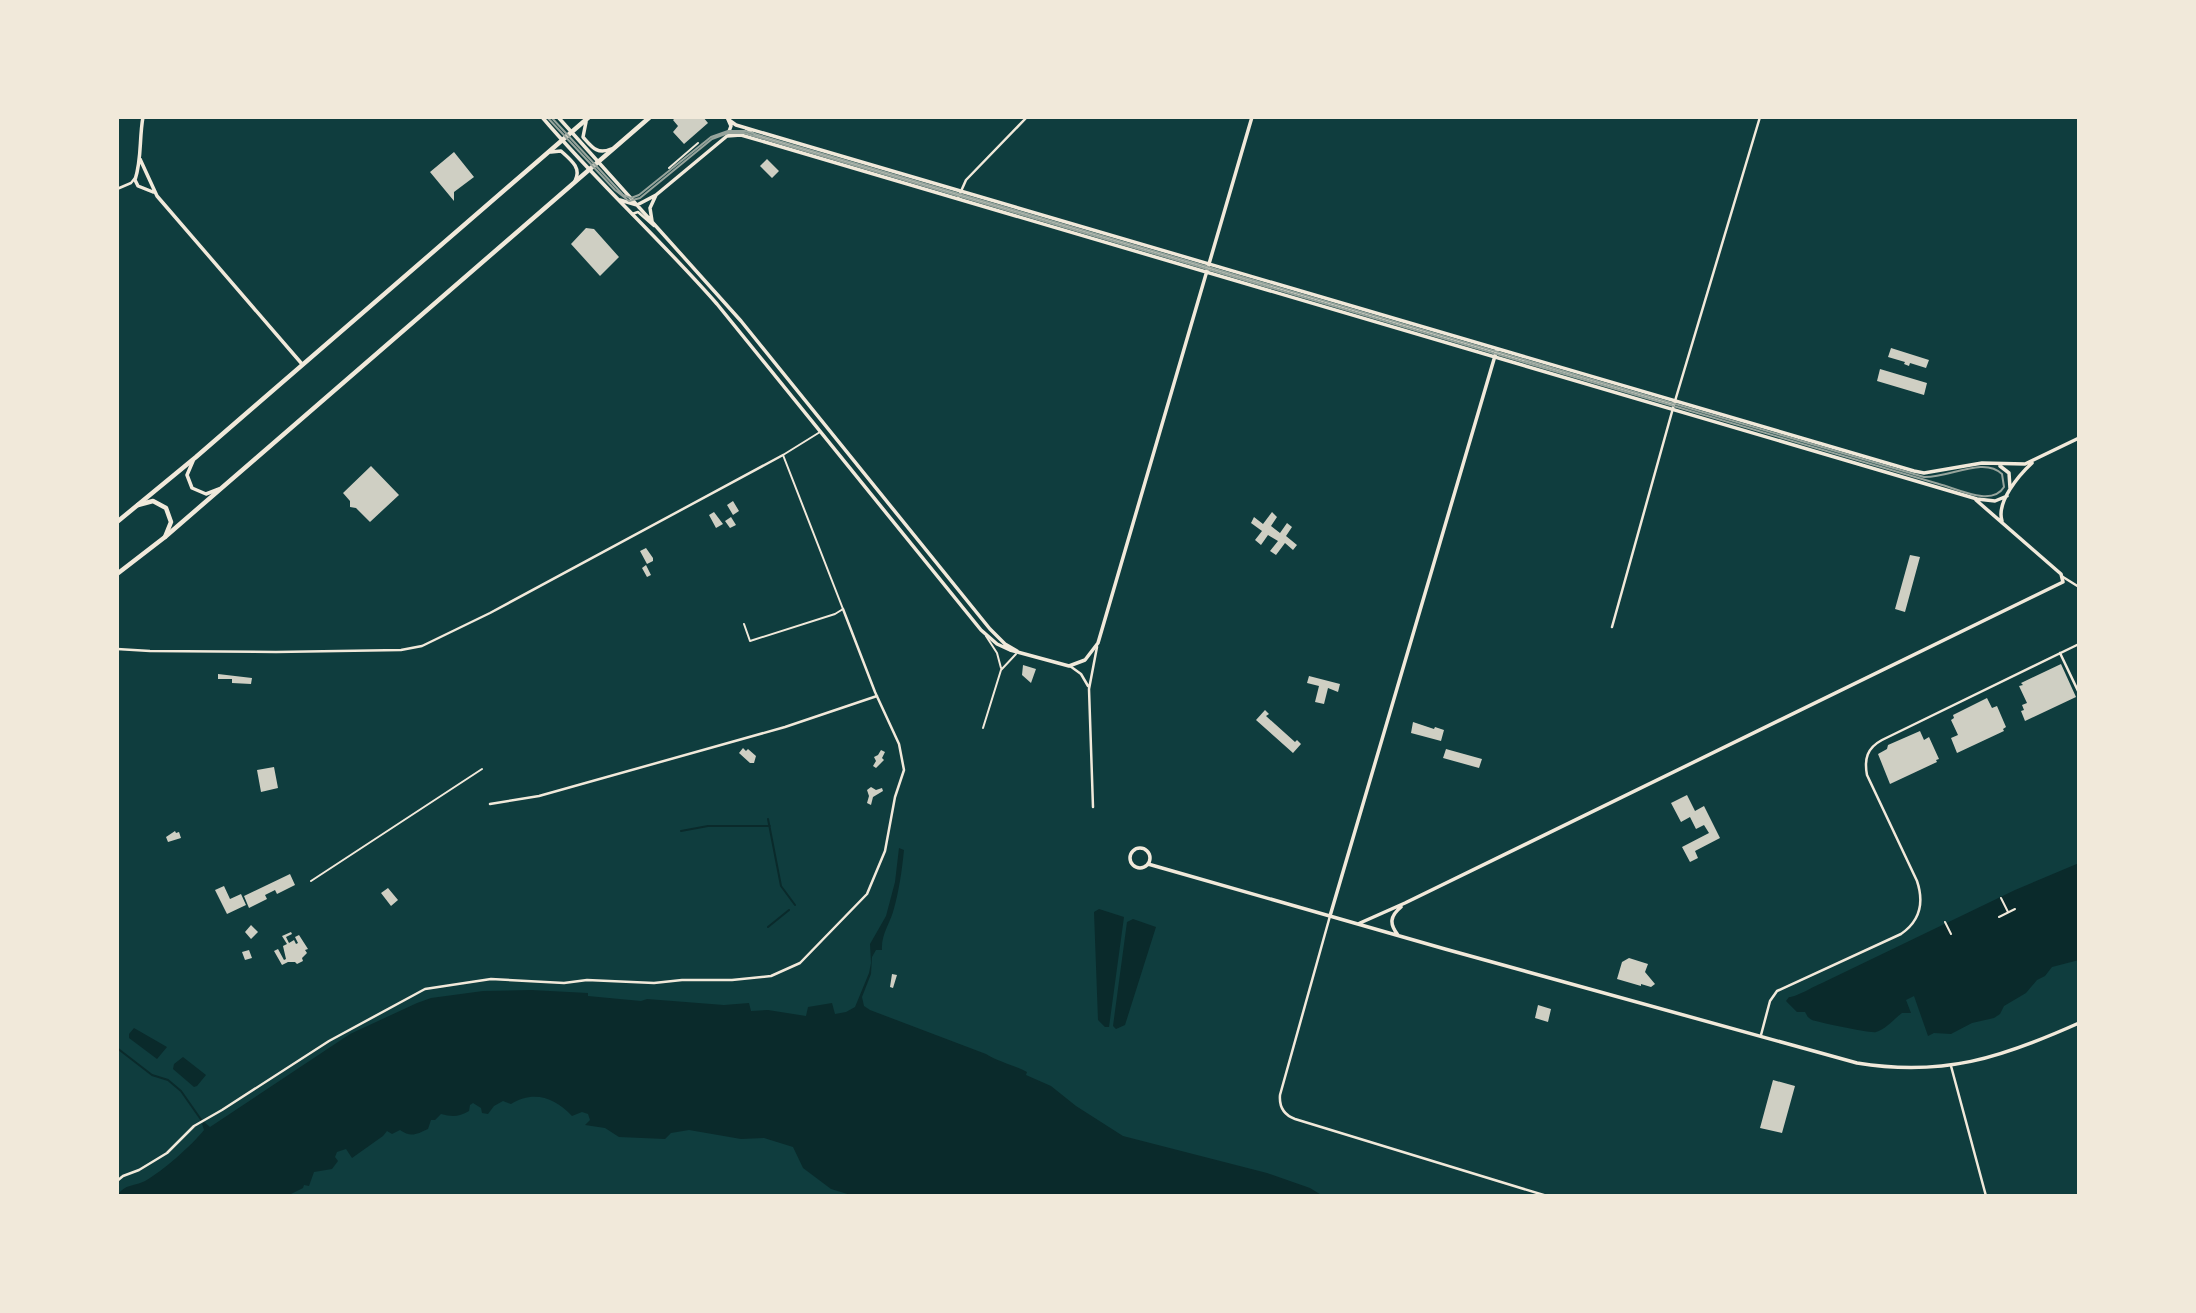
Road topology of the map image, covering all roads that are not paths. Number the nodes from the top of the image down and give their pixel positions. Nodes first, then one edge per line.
1 (143, 117) edge
2 (542, 117) edge
3 (558, 117) edge
4 (589, 117) edge
5 (650, 117) edge
6 (1027, 117) edge
7 (1252, 117) edge
8 (1760, 117) edge
9 (728, 119) edge
10 (742, 127) junction
11 (572, 131) junction
12 (727, 135) junction
13 (741, 135) junction
14 (756, 135) junction
15 (562, 140) junction
16 (619, 145) junction
17 (544, 155) junction
18 (140, 159) junction
19 (599, 162) junction
20 (590, 170) junction
21 (146, 174) junction
22 (135, 177) junction
23 (149, 180) junction
24 (127, 185) junction
25 (140, 186) junction
26 (572, 186) junction
27 (117, 189) edge
28 (157, 195) junction
29 (656, 195) junction
30 (959, 195) junction
31 (620, 200) junction
32 (637, 205) junction
33 (632, 214) junction
34 (654, 226) junction
35 (1209, 268) junction
36 (763, 348) junction
37 (1496, 352) junction
38 (758, 353) junction
39 (302, 364) junction
40 (1674, 405) junction
41 (821, 431) junction
42 (2079, 438) edge
43 (783, 455) junction
44 (196, 457) junction
45 (2037, 459) junction
46 (1995, 463) junction
47 (1931, 472) junction
48 (1931, 484) junction
49 (226, 485) junction
50 (2008, 494) junction
51 (1965, 495) junction
52 (138, 505) junction
53 (117, 522) edge
54 (2003, 523) junction
55 (165, 537) junction
56 (117, 574) edge
57 (2063, 577) junction
58 (2079, 587) edge
59 (966, 600) junction
60 (960, 605) junction
61 (843, 609) junction
62 (976, 624) junction
63 (744, 625) dead end
64 (1612, 627) dead end
65 (1098, 643) junction
66 (2079, 644) edge
67 (117, 649) edge
68 (1019, 652) junction
69 (2060, 653) junction
70 (1069, 666) junction
71 (1001, 670) junction
72 (1089, 689) junction
73 (2079, 692) edge
74 (877, 696) junction
75 (983, 728) dead end
76 (490, 804) dead end
77 (1093, 807) dead end
78 (1150, 856) junction
79 (1148, 863) junction
80 (1163, 867) junction
81 (1405, 903) junction
82 (1330, 916) junction
83 (1358, 924) junction
84 (1398, 935) junction
85 (2079, 1023) edge
86 (1760, 1038) junction
87 (1951, 1066) junction
88 (117, 1181) edge
89 (1547, 1196) edge
90 (1986, 1196) edge

1 - 18 street
2 - 15 street
3 - 11 street
4 - 11 main road
4 - 16 street
5 - 16 main road
6 - 30 street
7 - 35 street
8 - 40 street
9 - 10 street
9 - 12 street
10 - 14 lane
10 - 30 street
11 - 15 main road
11 - 19 street
12 - 13 street
12 - 29 street
13 - 14 lane
13 - 30 street
14 - 30 lane
15 - 17 main road
15 - 20 street
16 - 19 main road
17 - 26 street
17 - 39 main road
18 - 21 street
18 - 22 street
19 - 20 main road
19 - 32 street
20 - 26 main road
20 - 31 street
21 - 22 street
21 - 23 street
22 - 24 street
22 - 25 street
23 - 25 street
23 - 28 street
24 - 25 street
24 - 27 street
25 - 28 street
26 - 49 main road
28 - 39 street
29 - 32 street
29 - 34 street
30 - 35 street
31 - 32 street
31 - 33 street
32 - 34 street
33 - 34 street
33 - 38 street
34 - 36 street
35 - 37 street
35 - 65 street
36 - 38 street
36 - 59 street
37 - 40 street
37 - 82 street
38 - 41 street
39 - 44 main road
40 - 47 street
40 - 48 street
40 - 64 street
41 - 43 lane
41 - 60 street
42 - 45 street
43 - 61 lane
43 - 67 street
44 - 49 street
44 - 52 main road
45 - 46 street
45 - 50 street
46 - 47 street
46 - 50 street
47 - 48 street
48 - 51 street
49 - 55 main road
50 - 51 street
50 - 54 street
51 - 54 street
52 - 53 main road
52 - 55 main road
54 - 57 street
55 - 56 main road
57 - 58 street
57 - 81 street
59 - 60 street
59 - 68 street
60 - 62 street
61 - 63 lane
61 - 74 street
62 - 68 street
62 - 71 lane
65 - 70 street
65 - 72 street
66 - 69 street
68 - 70 street
68 - 71 lane
69 - 73 street
69 - 86 street
70 - 72 street
71 - 75 lane
72 - 77 street
74 - 76 street
74 - 88 street
78 - 79 street
78 - 79 street
78 - 80 street
79 - 80 street
80 - 82 street
81 - 83 street
81 - 84 street
82 - 83 street
82 - 89 street
83 - 84 street
84 - 86 street
85 - 87 street
86 - 87 street
87 - 90 street

